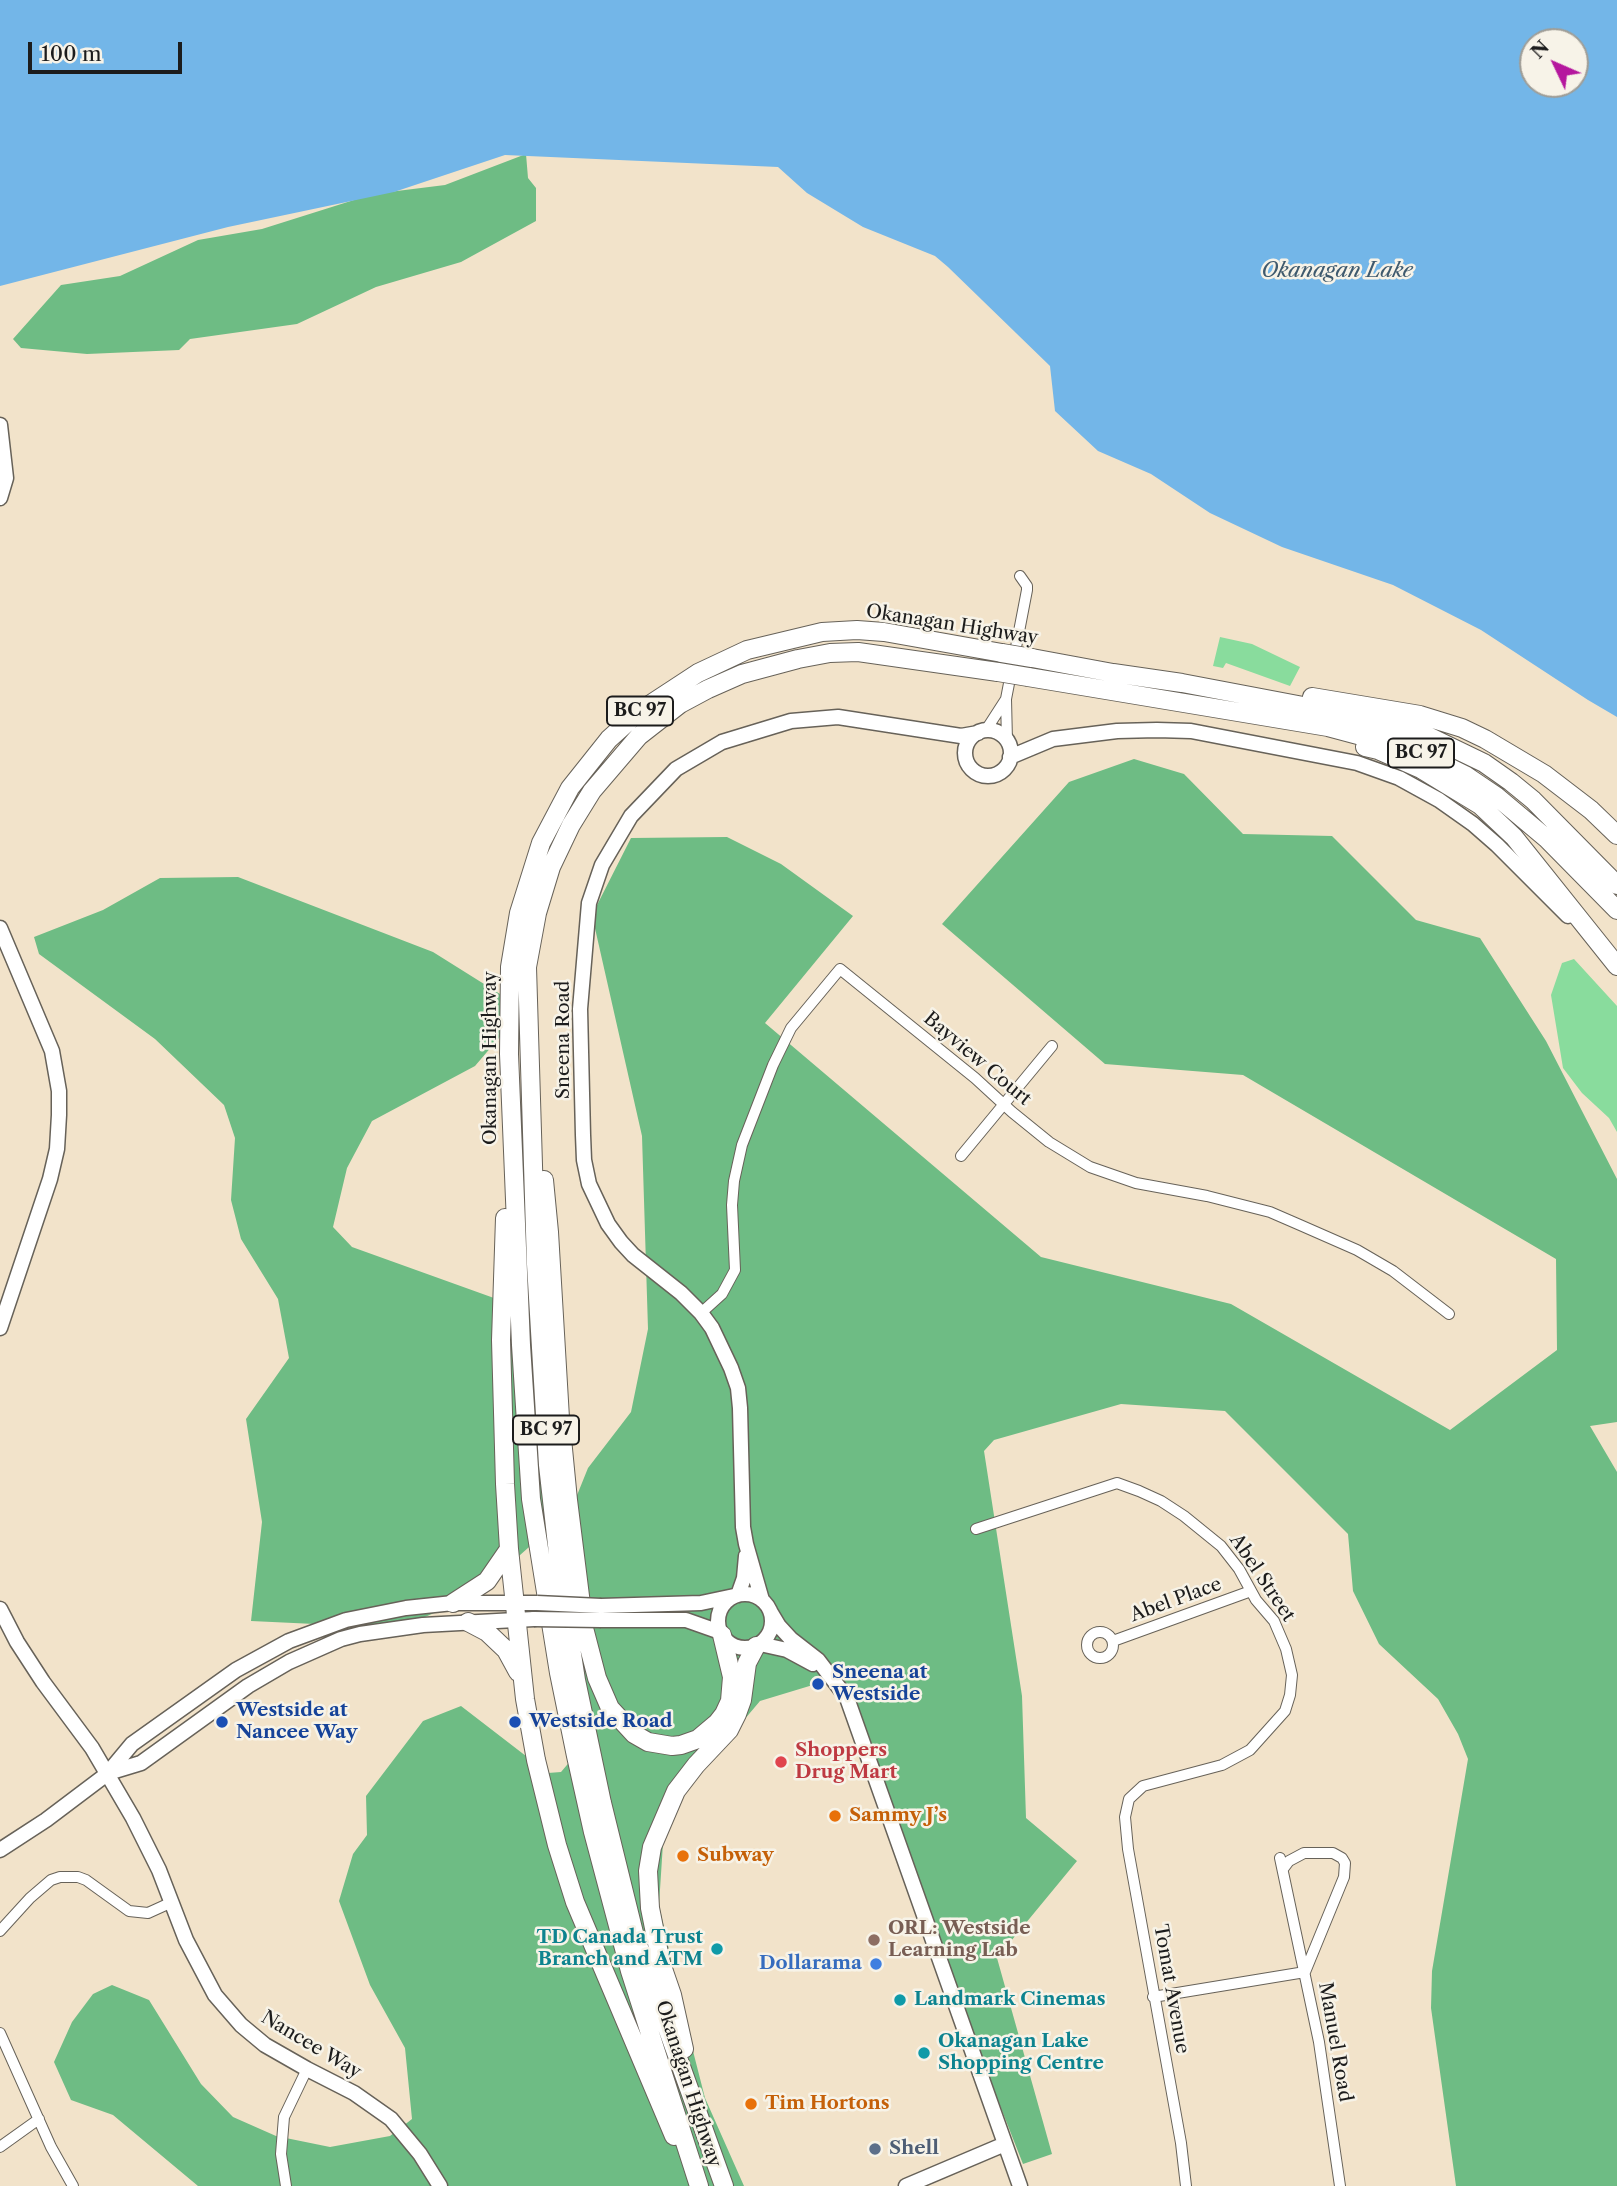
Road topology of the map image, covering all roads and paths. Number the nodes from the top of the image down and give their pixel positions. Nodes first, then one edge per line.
1 (0, 425) edge
2 (0, 498) edge
3 (1020, 576) dead end
4 (1182, 683) junction
5 (1006, 699) junction
6 (1174, 700) junction
7 (923, 730) junction
8 (982, 732) junction
9 (1007, 741) junction
10 (965, 755) junction
11 (1010, 757) junction
12 (1617, 835) edge
13 (1617, 885) edge
14 (1617, 910) edge
15 (0, 928) edge
16 (3, 944) edge
17 (1615, 963) edge
18 (1052, 1046) dead end
19 (530, 1052) junction
20 (509, 1054) junction
21 (1004, 1104) junction
22 (961, 1156) dead end
23 (701, 1312) junction
24 (1449, 1314) dead end
25 (0, 1328) edge
26 (976, 1529) dead end
27 (746, 1544) junction
28 (509, 1549) junction
29 (1251, 1591) junction
30 (736, 1596) junction
31 (453, 1603) junction
32 (766, 1606) junction
33 (0, 1609) edge
34 (601, 1613) junction
35 (522, 1614) junction
36 (468, 1622) junction
37 (721, 1634) junction
38 (1113, 1641) dead end
39 (758, 1645) junction
40 (827, 1671) junction
41 (524, 1688) junction
42 (107, 1774) junction
43 (1129, 1799) joint
44 (0, 1850) edge
45 (1280, 1858) dead end
46 (1283, 1869) junction
47 (170, 1903) junction
48 (0, 1931) edge
49 (1305, 1972) junction
50 (1153, 1997) junction
51 (0, 2033) edge
52 (307, 2070) junction
53 (692, 2094) junction
54 (39, 2119) junction
55 (1005, 2144) junction
56 (0, 2147) edge
57 (73, 2186) edge
58 (286, 2186) edge
59 (440, 2186) edge
60 (699, 2186) edge
61 (724, 2186) edge
62 (906, 2186) edge
63 (1020, 2186) edge
64 (1186, 2186) edge
65 (1340, 2186) edge

1 - 2 street
3 - 5 street
4 - 12 highway
4 - 13 highway, Okanagan Highway / BC 97
4 - 20 highway, Okanagan Highway / BC 97, bridge
5 - 8 street
5 - 9 street
6 - 14 highway, Okanagan Highway / BC 97
6 - 17 highway
6 - 19 highway, Okanagan Highway / BC 97, bridge
7 - 8 street, Sneena Road
7 - 10 street, Sneena Road
7 - 23 street, Sneena Road
8 - 9 street
8 - 10 street
9 - 11 street
10 - 11 street
11 - 17 street
15 - 16 street
16 - 25 street
18 - 21 street
19 - 37 highway
19 - 53 highway, Okanagan Highway / BC 97
20 - 28 highway
20 - 60 highway, Okanagan Highway / BC 97
21 - 22 street
21 - 23 street, Bayview Court
21 - 24 street, Bayview Court
23 - 27 street, Sneena Road
26 - 29 street, Abel Street
27 - 30 street, Sneena Road
27 - 32 street, Sneena Road
28 - 31 highway
28 - 35 highway
29 - 38 street, Abel Place
29 - 43 street, Abel Street
30 - 32 street
30 - 34 street
30 - 37 street
31 - 35 street
31 - 42 street
32 - 39 street
32 - 40 street, Sneena Road
33 - 42 street, Nancee Way
34 - 35 street, bridge
34 - 35 street, bridge
34 - 37 street
35 - 36 street
35 - 41 highway
36 - 41 highway
36 - 42 street
37 - 39 street
39 - 40 street, Sneena Road
39 - 53 highway
40 - 55 street, Sneena Road
41 - 60 highway
42 - 44 street
42 - 47 street, Nancee Way
43 - 50 street, Tomat Avenue
45 - 46 street
46 - 49 street
46 - 49 street
47 - 48 street
47 - 52 street, Nancee Way
49 - 50 street, Manuel Road
49 - 65 street, Manuel Road
50 - 64 street, Tomat Avenue
51 - 54 street
52 - 58 street
52 - 59 street, Nancee Way
53 - 61 highway, Okanagan Highway / BC 97
54 - 56 street
54 - 57 street
55 - 62 street
55 - 63 street, Sneena Road

